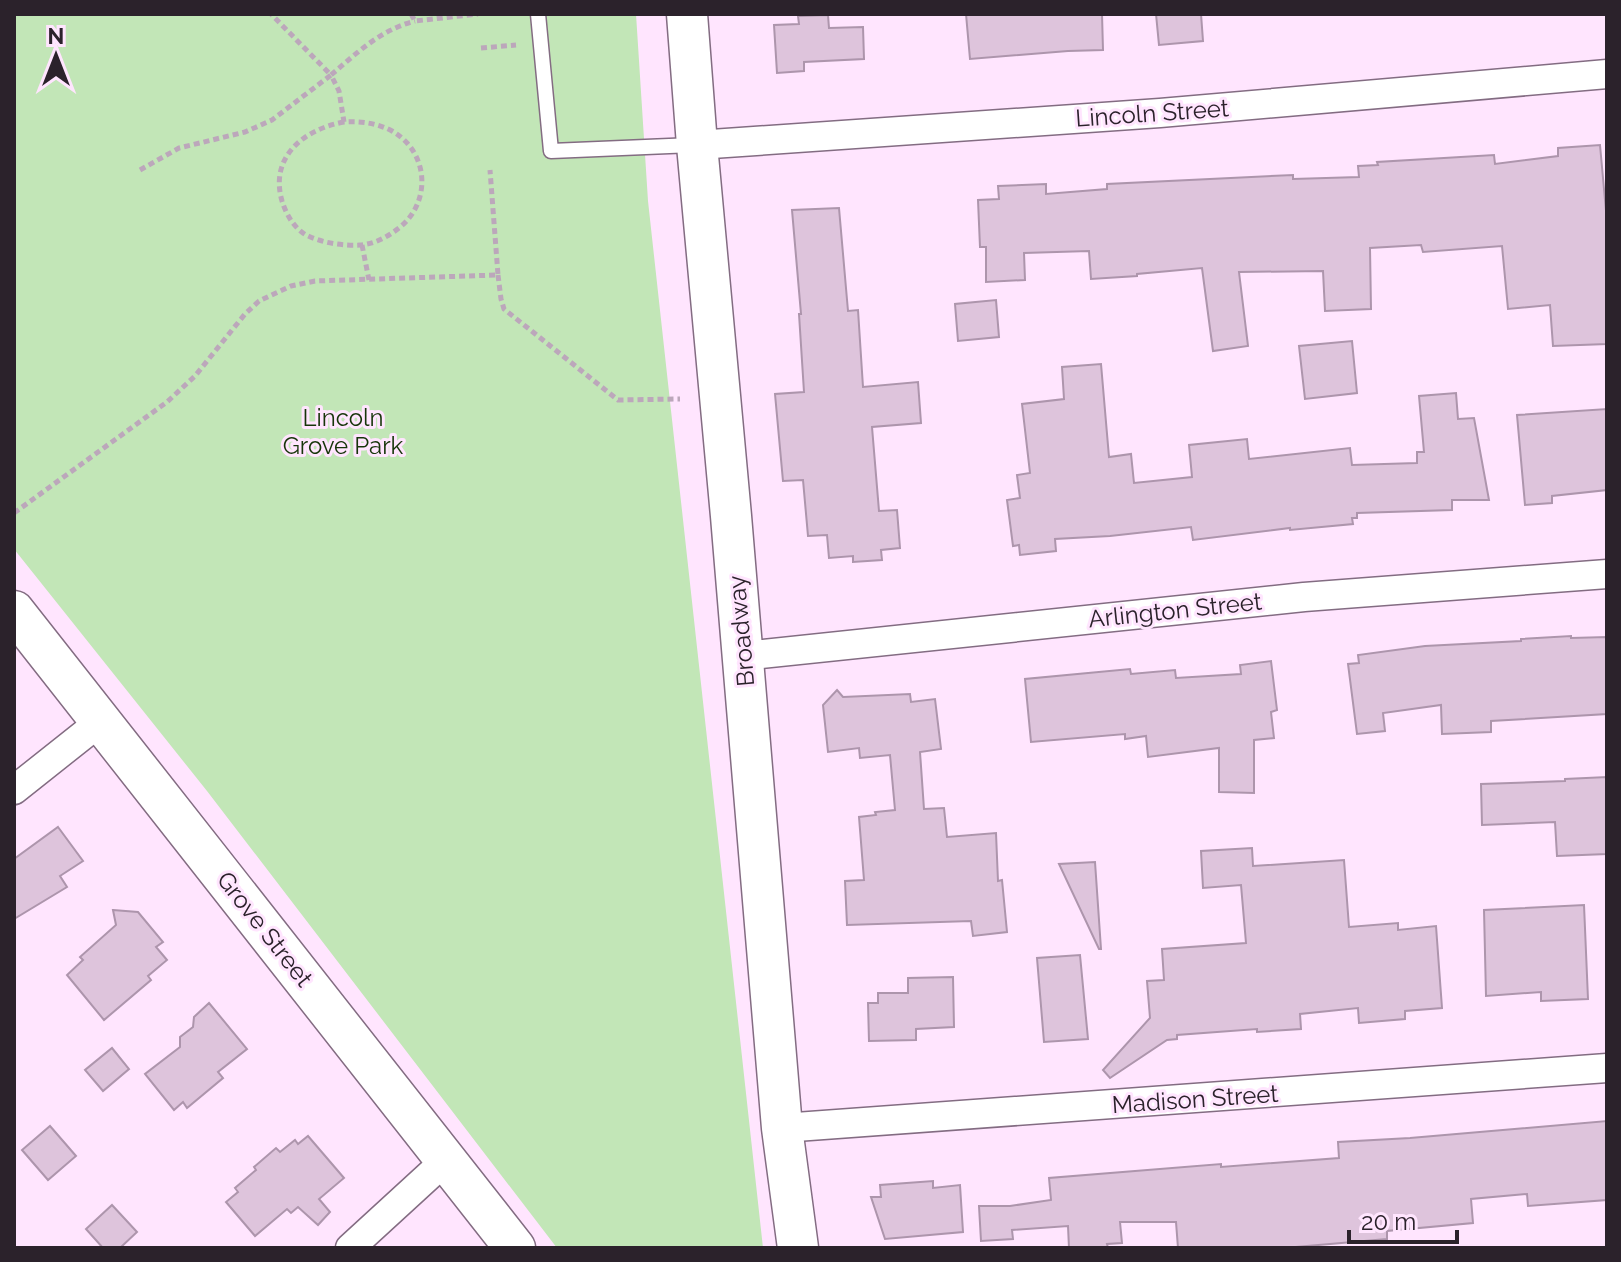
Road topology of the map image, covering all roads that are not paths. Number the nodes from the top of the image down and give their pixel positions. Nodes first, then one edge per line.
1 (538, 14) edge
2 (687, 14) edge
3 (1607, 74) edge
4 (697, 145) junction
5 (1607, 574) edge
6 (14, 611) edge
7 (743, 656) junction
8 (101, 721) junction
9 (14, 790) edge
10 (1607, 1068) edge
11 (782, 1128) junction
12 (446, 1160) junction
13 (350, 1248) edge
14 (515, 1248) edge
15 (798, 1248) edge

1 - 4 lane
2 - 4 main road, Broadway
3 - 4 street, Lincoln Street
4 - 7 main road, Broadway
5 - 7 street, Arlington Street
6 - 8 main road, Grove Street
7 - 11 main road, Broadway
8 - 9 street
8 - 12 main road, Grove Street
10 - 11 street, Madison Street
11 - 15 main road, Broadway
12 - 13 street
12 - 14 main road, Grove Street

